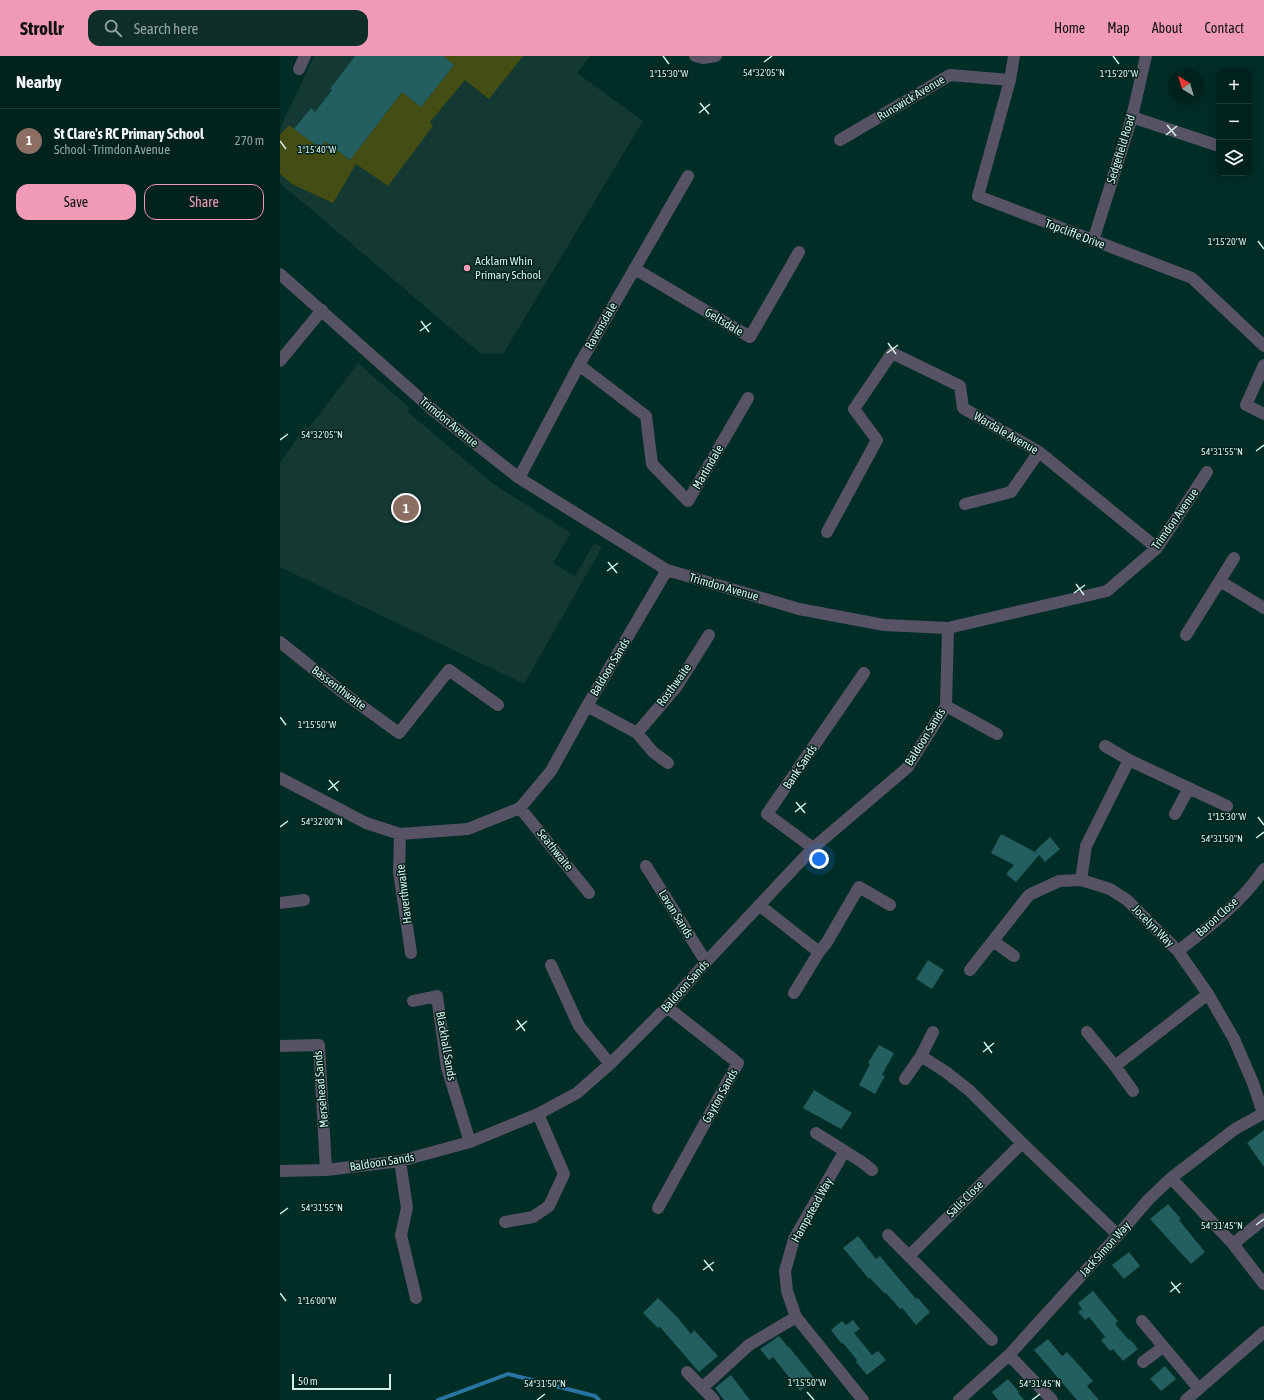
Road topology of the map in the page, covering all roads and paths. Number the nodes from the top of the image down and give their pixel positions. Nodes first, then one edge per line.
1 (305, 56) edge
2 (695, 56) edge
3 (716, 56) edge
4 (1014, 56) edge
5 (1146, 56) edge
6 (299, 69) dead end
7 (1010, 80) junction
8 (1132, 117) junction
9 (840, 140) dead end
10 (1216, 145) edge
11 (688, 176) dead end
12 (1093, 241) junction
13 (799, 252) dead end
14 (635, 269) junction
15 (280, 274) edge
16 (322, 310) junction
17 (1264, 346) edge
18 (280, 362) edge
19 (1264, 364) edge
20 (578, 365) junction
21 (748, 398) dead end
22 (1264, 414) edge
23 (1039, 452) junction
24 (1207, 472) dead end
25 (518, 478) junction
26 (965, 504) dead end
27 (827, 532) dead end
28 (1157, 548) junction
29 (1234, 558) dead end
30 (667, 570) junction
31 (1220, 581) junction
32 (1264, 608) edge
33 (948, 628) junction
34 (709, 635) dead end
35 (1186, 635) dead end
36 (280, 642) edge
37 (864, 673) dead end
38 (498, 705) dead end
39 (587, 706) junction
40 (946, 706) junction
41 (637, 733) junction
42 (997, 734) dead end
43 (1105, 746) dead end
44 (1129, 760) junction
45 (668, 763) dead end
46 (280, 778) edge
47 (1189, 788) junction
48 (1227, 806) dead end
49 (520, 808) junction
50 (1175, 814) dead end
51 (400, 834) junction
52 (813, 848) junction
53 (646, 866) dead end
54 (1264, 869) edge
55 (1082, 880) junction
56 (1260, 886) edge
57 (589, 893) dead end
58 (304, 900) dead end
59 (280, 903) edge
60 (759, 905) junction
61 (890, 906) dead end
62 (993, 941) junction
63 (1178, 951) junction
64 (819, 952) junction
65 (411, 953) dead end
66 (1014, 956) dead end
67 (706, 962) junction
68 (551, 964) dead end
69 (970, 970) dead end
70 (794, 993) dead end
71 (1208, 994) junction
72 (414, 1001) dead end
73 (667, 1007) junction
74 (933, 1032) dead end
75 (1088, 1032) dead end
76 (280, 1046) edge
77 (921, 1056) junction
78 (610, 1064) junction
79 (1116, 1066) junction
80 (905, 1079) dead end
81 (1133, 1091) dead end
82 (1264, 1113) edge
83 (538, 1114) junction
84 (816, 1133) dead end
85 (470, 1142) junction
86 (1022, 1143) junction
87 (844, 1152) junction
88 (400, 1161) junction
89 (326, 1170) junction
90 (872, 1170) dead end
91 (280, 1171) edge
92 (1170, 1178) junction
93 (658, 1208) dead end
94 (1264, 1219) edge
95 (505, 1222) dead end
96 (888, 1235) dead end
97 (1118, 1235) junction
98 (1233, 1244) junction
99 (909, 1256) junction
100 (1264, 1284) edge
101 (416, 1298) dead end
102 (796, 1316) junction
103 (1142, 1321) dead end
104 (1264, 1332) edge
105 (992, 1340) dead end
106 (1163, 1347) junction
107 (1009, 1355) junction
108 (1143, 1362) dead end
109 (687, 1372) dead end
110 (702, 1388) junction
111 (1199, 1389) junction
112 (714, 1400) edge
113 (863, 1400) edge
114 (960, 1400) edge
115 (1052, 1400) edge
116 (1186, 1400) edge

1 - 6 street
2 - 3 street
4 - 7 street
5 - 8 street, Sedgefield Road
7 - 9 street, Runswick Avenue
7 - 12 street, Topcliffe Drive
8 - 10 street
8 - 12 street, Sedgefield Road
11 - 14 street, Ravensdale
12 - 17 street, Topcliffe Drive
13 - 14 street, Geltsdale
14 - 20 street, Ravensdale
15 - 16 street, Trimdon Avenue
16 - 18 street
16 - 25 street, Trimdon Avenue
19 - 22 street
20 - 21 street, Martindale
20 - 25 street, Ravensdale
23 - 26 street
23 - 27 street, Wardale Avenue
23 - 28 street, Wardale Avenue
24 - 28 street, Trimdon Avenue
25 - 30 street, Trimdon Avenue
28 - 33 street, Trimdon Avenue
29 - 31 street
30 - 33 street, Trimdon Avenue
30 - 39 street, Baldoon Sands
31 - 32 street
31 - 35 street
33 - 40 street, Baldoon Sands
34 - 41 street, Rosthwaite
36 - 38 street, Bassenthwaite
37 - 52 street, Bank Sands
39 - 41 street
39 - 49 street, Baldoon Sands
40 - 42 street
40 - 52 street, Baldoon Sands
41 - 45 street
43 - 44 street
44 - 47 street
44 - 55 street
46 - 51 street, Baldoon Sands
47 - 48 street
47 - 50 street
49 - 51 street, Baldoon Sands
49 - 57 street, Seathwaite
51 - 65 street, Haverthwaite
52 - 60 street, Baldoon Sands
53 - 67 street, Lavan Sands
54 - 56 street, Baron Close
55 - 62 street, Jocelyn Way
55 - 63 street, Jocelyn Way
56 - 63 street, Baron Close
58 - 59 street
60 - 64 street
60 - 67 street, Baldoon Sands
61 - 64 street
62 - 66 street
62 - 69 street, Jocelyn Way
63 - 71 street, Jocelyn Way
64 - 70 street
67 - 73 street, Baldoon Sands
68 - 78 street
71 - 79 street
71 - 82 street, Jocelyn Way
72 - 85 street, Blackhall Sands
73 - 78 street, Baldoon Sands
73 - 93 street, Gayton Sands
74 - 77 street
75 - 79 street
76 - 89 street, Mersehead Sands
77 - 80 street
77 - 86 street
78 - 83 street, Baldoon Sands
79 - 81 street
82 - 92 street, Jack Simon Way
83 - 85 street, Baldoon Sands
83 - 95 street
84 - 87 street
85 - 88 street, Baldoon Sands
86 - 97 street
86 - 99 street, Salis Close
87 - 90 street
87 - 102 street, Hampstead Way
88 - 89 street, Baldoon Sands
88 - 101 street
89 - 91 street, Baldoon Sands
92 - 97 street, Jack Simon Way
92 - 98 street
94 - 98 street
96 - 99 street
97 - 107 street, Jack Simon Way
98 - 100 street
99 - 105 street
102 - 110 street
102 - 113 street, Hampstead Way
103 - 106 street
104 - 111 street
106 - 108 street
106 - 111 street
107 - 114 street, Jack Simon Way
107 - 115 street
109 - 110 street
110 - 112 street
111 - 116 street

